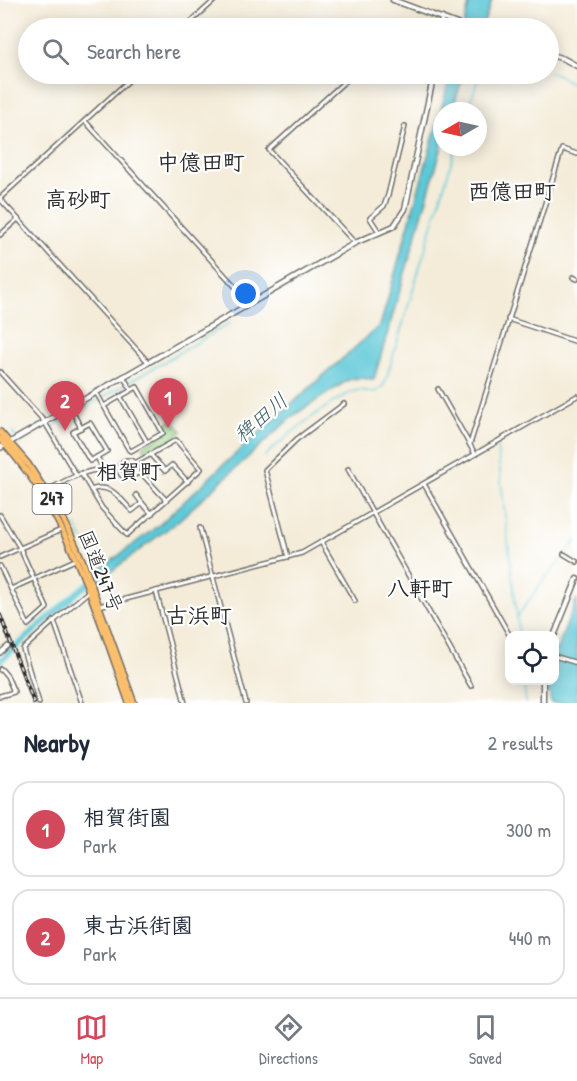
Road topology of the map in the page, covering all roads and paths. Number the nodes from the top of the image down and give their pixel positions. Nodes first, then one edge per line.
1 (215, 0) edge
2 (393, 0) edge
3 (195, 18) edge
4 (442, 18) edge
5 (559, 57) edge
6 (577, 66) edge
7 (125, 84) edge
8 (342, 84) edge
9 (432, 84) edge
10 (85, 121) junction
11 (405, 126) dead end
12 (577, 154) edge
13 (0, 198) edge
14 (18, 219) junction
15 (380, 233) junction
16 (0, 235) edge
17 (355, 243) junction
18 (251, 304) junction
19 (508, 319) junction
20 (577, 342) edge
21 (149, 363) junction
22 (0, 372) edge
23 (126, 381) junction
24 (131, 389) junction
25 (438, 389) dead end
26 (120, 396) junction
27 (99, 397) junction
28 (576, 398) edge
29 (344, 404) dead end
30 (104, 406) junction
31 (73, 412) junction
32 (47, 426) junction
33 (81, 428) junction
34 (0, 432) edge
35 (0, 439) edge
36 (147, 442) junction
37 (6, 444) edge
38 (470, 444) junction
39 (150, 454) junction
40 (475, 454) junction
41 (98, 457) junction
42 (135, 463) junction
43 (119, 467) junction
44 (103, 468) junction
45 (348, 469) dead end
46 (136, 473) junction
47 (81, 474) junction
48 (76, 475) junction
49 (188, 482) junction
50 (424, 484) junction
51 (49, 490) junction
52 (91, 490) junction
53 (136, 495) dead end
54 (166, 500) junction
55 (142, 503) junction
56 (372, 513) junction
57 (152, 514) junction
58 (0, 515) edge
59 (200, 528) dead end
60 (63, 529) junction
61 (321, 542) junction
62 (20, 548) junction
63 (564, 554) dead end
64 (0, 557) edge
65 (288, 557) junction
66 (77, 559) junction
67 (577, 562) edge
68 (0, 566) edge
69 (213, 576) junction
70 (33, 578) junction
71 (86, 578) junction
72 (577, 579) edge
73 (11, 589) junction
74 (90, 589) junction
75 (156, 591) junction
76 (355, 601) dead end
77 (97, 607) junction
78 (54, 621) junction
79 (507, 631) edge
80 (557, 631) edge
81 (9, 646) dead end
82 (0, 653) edge
83 (559, 657) edge
84 (577, 663) edge
85 (0, 670) edge
86 (543, 685) edge
87 (471, 686) dead end
88 (0, 696) edge
89 (39, 703) edge
90 (82, 703) edge
91 (129, 703) edge
92 (134, 703) edge
93 (185, 703) edge
94 (246, 703) edge
95 (543, 703) edge

1 - 3 street
2 - 4 street
5 - 6 street
7 - 10 street
8 - 17 street
9 - 15 street
10 - 13 street
10 - 18 street
11 - 15 street
12 - 19 street
13 - 14 street
14 - 16 street
14 - 21 street
15 - 17 street
17 - 18 street
18 - 21 street
19 - 20 street
19 - 38 street
21 - 23 street
22 - 32 street
23 - 24 street
23 - 27 street
24 - 26 street
24 - 36 street
25 - 38 street
26 - 30 street
26 - 36 street
27 - 30 street
27 - 31 street
28 - 40 street
29 - 65 street
30 - 36 street
31 - 32 street
31 - 33 street
32 - 37 street
32 - 48 street
33 - 41 street
33 - 41 street
34 - 37 highway, 国道247号 / 247
35 - 37 highway, 国道247号 / 247
37 - 51 highway, 国道247号 / 247
37 - 60 highway, 国道247号 / 247
38 - 40 street
39 - 42 street
39 - 49 street
39 - 49 street
40 - 50 street
41 - 44 street
42 - 43 street
42 - 46 street
43 - 44 street
43 - 46 street
44 - 47 street
45 - 56 street
46 - 54 street
47 - 48 street
47 - 52 street
48 - 51 street
49 - 54 street
50 - 56 street
50 - 79 street
51 - 71 highway, 国道247号 / 247
52 - 55 street
52 - 57 street
53 - 55 street
54 - 57 street
55 - 57 street
56 - 61 street
56 - 87 street
58 - 62 street
59 - 69 street
60 - 62 street
60 - 66 highway, 国道247号 / 247
61 - 65 street
61 - 76 street
62 - 64 street
62 - 70 street
63 - 67 street
65 - 69 street
66 - 70 street
66 - 71 highway, 国道247号 / 247
68 - 73 street
69 - 75 street
69 - 94 street
70 - 73 street
70 - 73 street
71 - 74 highway, 国道247号 / 247
72 - 80 street
74 - 77 highway, 国道247号 / 247
74 - 78 street
75 - 77 street
75 - 93 street
77 - 91 highway, 国道247号 / 247
77 - 92 highway, 国道247号 / 247
78 - 89 street
78 - 90 street
81 - 82 street
83 - 84 street
85 - 88 street
86 - 95 street

